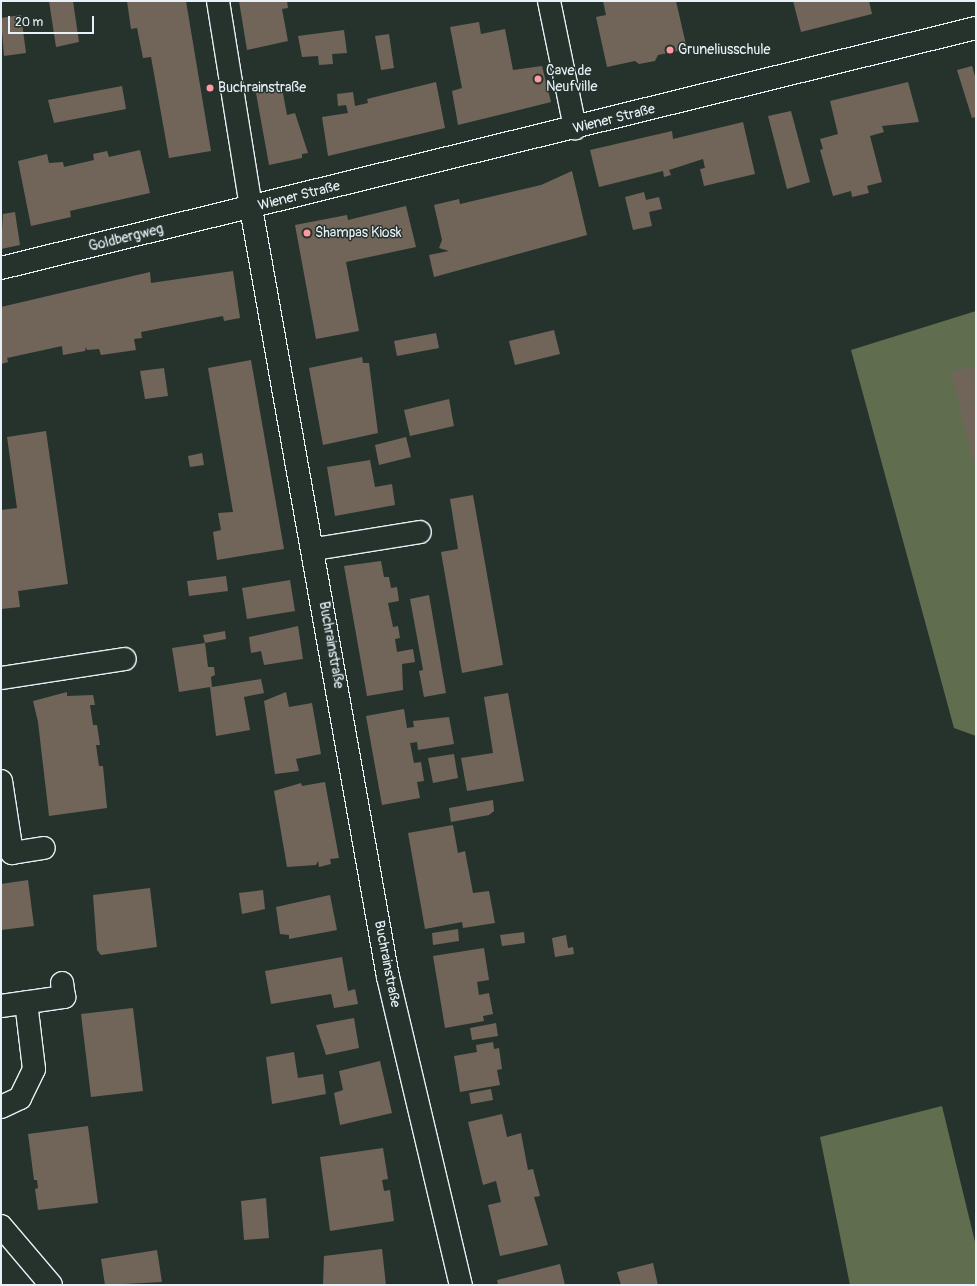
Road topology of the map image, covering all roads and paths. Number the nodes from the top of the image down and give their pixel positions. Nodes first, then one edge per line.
1 (218, 1) edge
2 (549, 1) edge
3 (976, 28) edge
4 (575, 128) junction
5 (251, 208) junction
6 (1, 268) edge
7 (420, 532) dead end
8 (315, 549) junction
9 (125, 659) dead end
10 (1, 678) edge
11 (1, 781) edge
12 (44, 848) dead end
13 (6, 854) edge
14 (62, 983) dead end
15 (26, 1002) junction
16 (1, 1006) edge
17 (1, 1107) edge
18 (1, 1226) edge
19 (51, 1285) edge
20 (461, 1285) edge

1 - 5 street, Buchrainstraße
2 - 4 street
3 - 4 street, Wiener Straße
4 - 5 street, Wiener Straße
5 - 6 street, Goldbergweg
5 - 8 street, Buchrainstraße
7 - 8 street
8 - 20 street, Buchrainstraße
9 - 10 street
11 - 13 street
12 - 13 street
14 - 15 street
15 - 16 street
15 - 17 street
18 - 19 street

